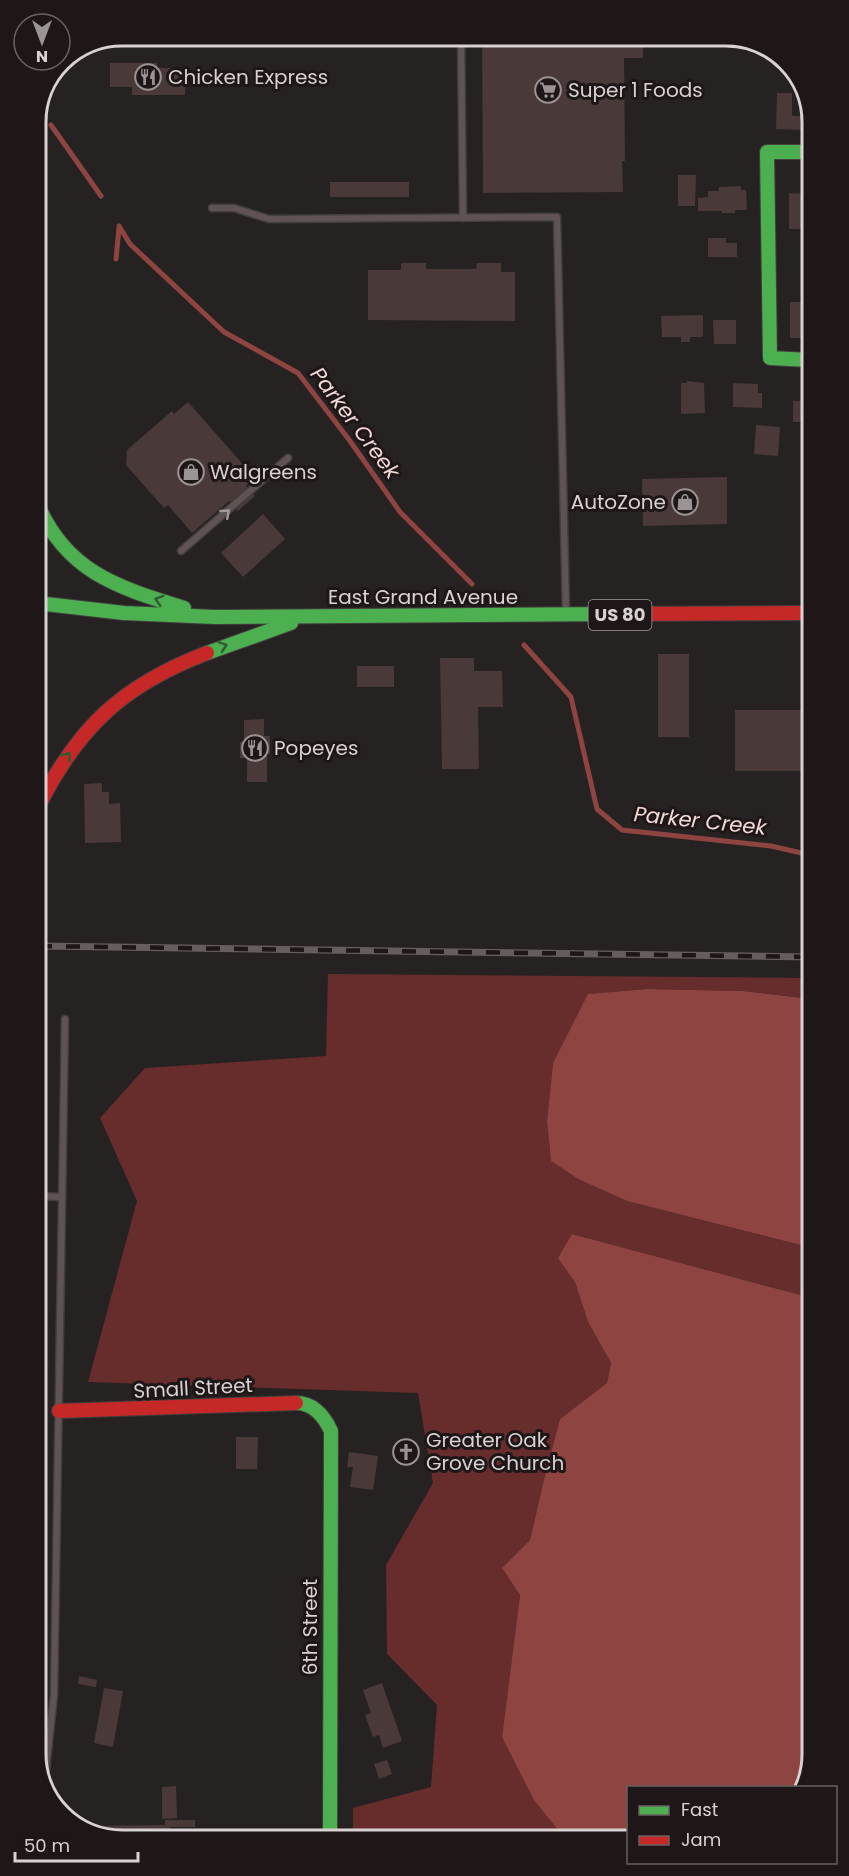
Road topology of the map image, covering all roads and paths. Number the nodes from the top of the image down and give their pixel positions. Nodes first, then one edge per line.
1 (461, 47) edge
2 (802, 152) edge
3 (212, 208) dead end
4 (463, 218) junction
5 (802, 360) edge
6 (288, 458) dead end
7 (47, 525) edge
8 (182, 551) dead end
9 (47, 604) edge
10 (802, 613) edge
11 (566, 615) junction
12 (215, 617) junction
13 (308, 617) junction
14 (47, 791) edge
15 (65, 1019) dead end
16 (46, 1196) edge
17 (62, 1197) junction
18 (59, 1411) junction
19 (325, 1417) joint
20 (47, 1761) edge
21 (330, 1829) edge

1 - 4 lane
2 - 5 main road
3 - 4 lane
4 - 11 lane
8 -> 6 lane
12 -> 7 main road
9 - 12 main road, East Grand Avenue / US 80
10 - 11 main road, East Grand Avenue / US 80
11 - 13 main road, East Grand Avenue / US 80
12 - 13 main road, East Grand Avenue / US 80
14 -> 13 main road
15 - 17 lane
16 - 17 lane
17 - 18 lane
18 - 19 main road, Small Street
18 - 20 lane
19 - 21 main road, 6th Street

